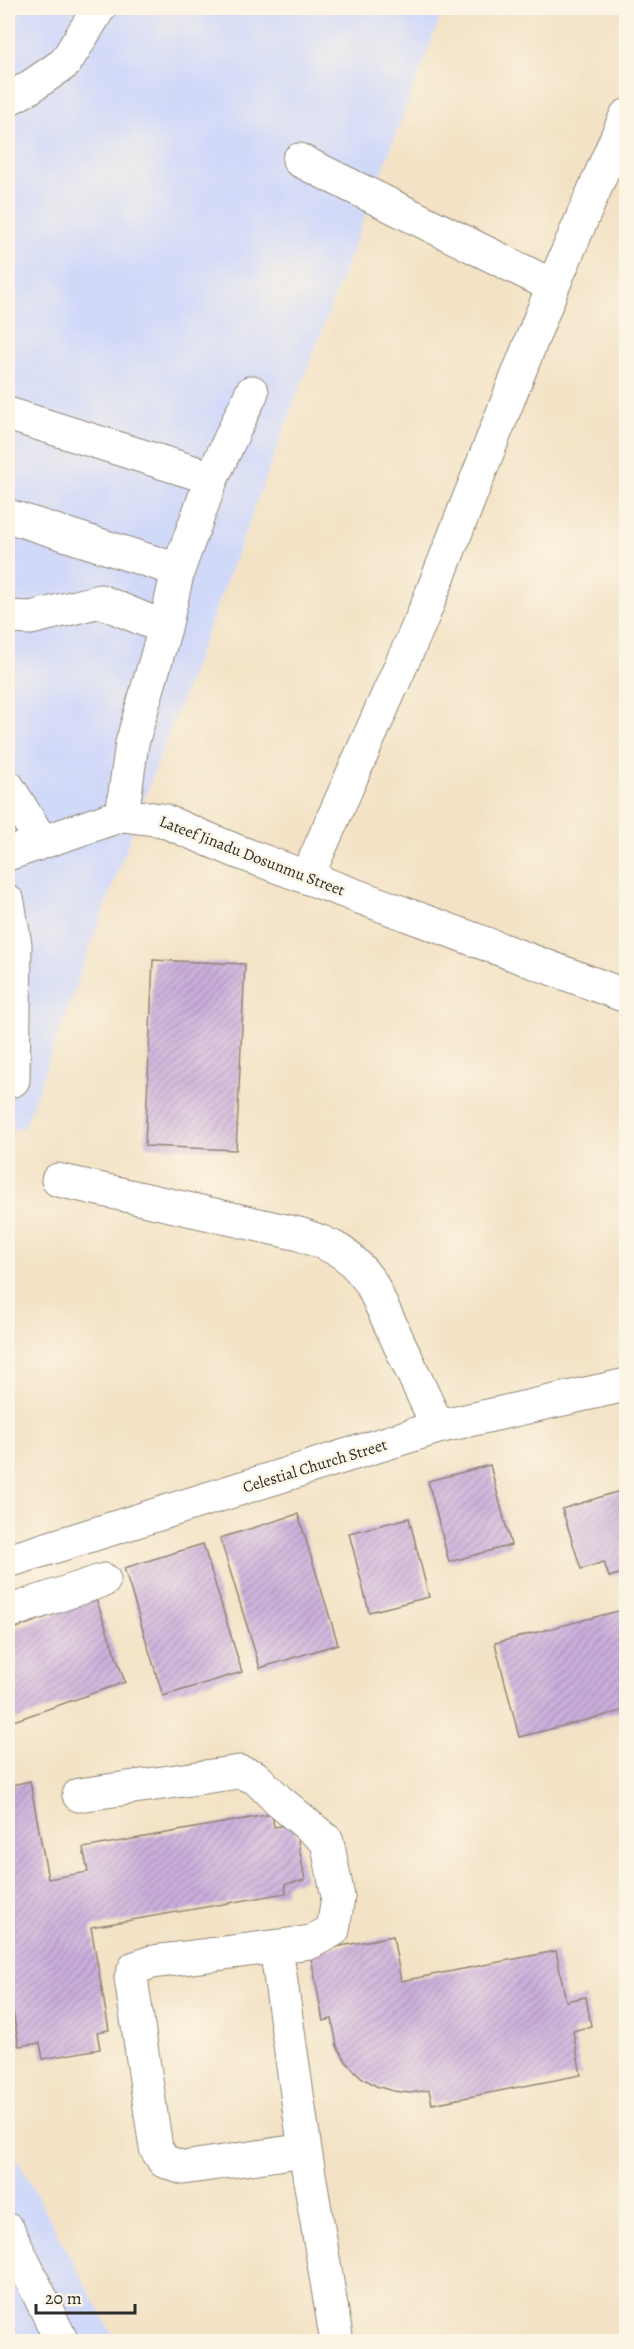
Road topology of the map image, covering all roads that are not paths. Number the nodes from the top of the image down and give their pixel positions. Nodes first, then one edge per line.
1 (99, 8) edge
2 (8, 99) edge
3 (627, 116) edge
4 (299, 160) dead end
5 (553, 286) junction
6 (252, 392) dead end
7 (8, 414) edge
8 (212, 478) junction
9 (8, 516) edge
10 (178, 570) junction
11 (8, 617) edge
12 (165, 628) junction
13 (8, 787) edge
14 (122, 815) junction
15 (42, 842) junction
16 (8, 854) edge
17 (307, 877) junction
18 (8, 902) edge
19 (627, 996) edge
20 (13, 1080) dead end
21 (58, 1180) dead end
22 (627, 1385) edge
23 (438, 1427) junction
24 (8, 1561) edge
25 (104, 1580) dead end
26 (8, 1612) edge
27 (79, 1795) dead end
28 (276, 1947) junction
29 (305, 2150) junction
30 (8, 2230) edge
31 (62, 2342) edge
32 (337, 2342) edge

1 - 2 street
3 - 5 street
4 - 5 street
5 - 17 street
6 - 8 street
7 - 8 street
8 - 10 street
9 - 10 street
10 - 12 street
11 - 12 street
12 - 14 street
13 - 15 street
14 - 15 street
14 - 17 street, Lateef Jinadu Dosunmu Street
15 - 16 street
17 - 19 street, Lateef Jinadu Dosunmu Street
18 - 20 street
21 - 23 street
22 - 23 street, Celestial Church Street
23 - 24 street, Celestial Church Street
25 - 26 street
27 - 28 street
28 - 29 street
28 - 29 street
29 - 32 street
30 - 31 street

